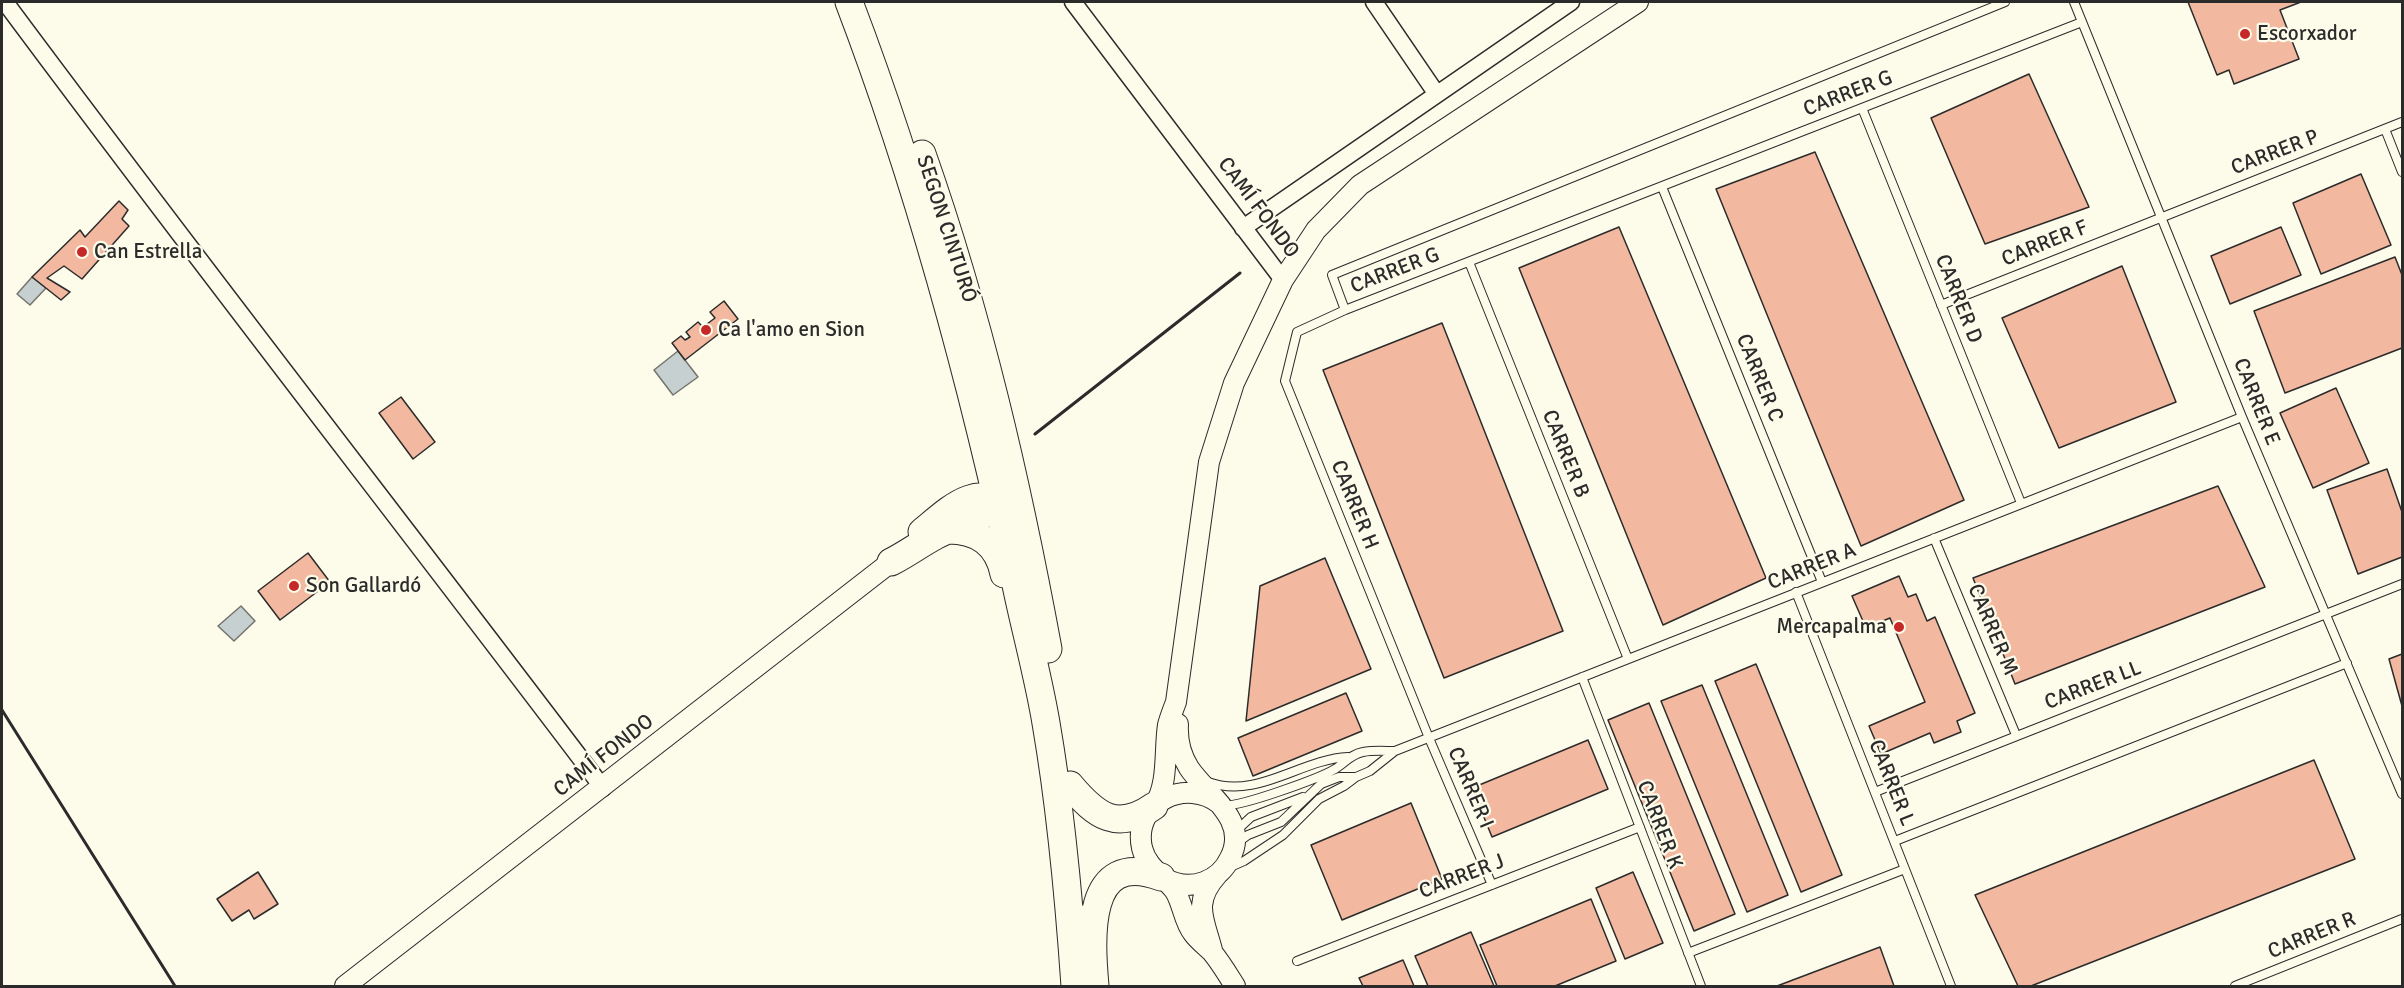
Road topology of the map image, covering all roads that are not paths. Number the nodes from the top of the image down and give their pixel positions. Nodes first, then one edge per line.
1 (5, 2) edge
2 (849, 2) edge
3 (865, 2) edge
4 (1073, 2) edge
5 (1374, 2) edge
6 (1571, 2) edge
7 (1638, 2) edge
8 (2005, 2) edge
9 (2074, 2) edge
10 (2082, 22) junction
11 (1436, 93) junction
12 (1862, 108) junction
13 (2403, 122) edge
14 (2385, 129) junction
15 (928, 170) junction
16 (2403, 172) edge
17 (1662, 187) junction
18 (2161, 217) junction
19 (1243, 228) junction
20 (1469, 262) junction
21 (1283, 280) junction
22 (1941, 305) junction
23 (1345, 310) junction
24 (2241, 417) junction
25 (981, 424) junction
26 (998, 501) junction
27 (2021, 503) junction
28 (950, 518) junction
29 (1934, 538) junction
30 (891, 562) joint
31 (1822, 582) junction
32 (2403, 584) edge
33 (1796, 592) junction
34 (2325, 615) junction
35 (1628, 659) junction
36 (2347, 663) junction
37 (1582, 677) junction
38 (1046, 682) junction
39 (1176, 702) junction
40 (2016, 735) junction
41 (1429, 738) junction
42 (1395, 751) junction
43 (1349, 757) junction
44 (1194, 774) junction
45 (1356, 777) junction
46 (1071, 785) junction
47 (603, 788) junction
48 (1314, 789) junction
49 (1875, 792) junction
50 (2403, 794) edge
51 (1220, 804) junction
52 (1154, 806) junction
53 (1640, 827) junction
54 (1895, 841) junction
55 (1235, 844) junction
56 (1905, 869) junction
57 (1218, 874) junction
58 (1161, 877) junction
59 (1492, 885) junction
60 (2403, 919) edge
61 (1213, 953) junction
62 (1688, 953) junction
63 (1297, 962) dead end
64 (1094, 974) edge
65 (345, 987) edge
66 (1075, 987) edge
67 (1235, 987) edge
68 (1701, 987) edge
69 (1951, 987) edge
70 (2235, 987) edge

1 - 47 street
2 - 25 highway, SEGON CINTURÓ
3 - 15 highway, SEGON CINTURÓ
4 - 19 street, CAMÍ FONDO
5 - 11 street
6 - 11 street
7 - 21 street, CAMÍ FONDO
8 - 23 lane, CARRER G
9 - 10 lane
10 - 12 lane, CARRER G
10 - 18 lane, CARRER E
11 - 19 street
12 - 17 lane, CARRER G
12 - 22 lane, CARRER D
13 - 14 lane, CARRER P
14 - 16 lane
14 - 18 lane, CARRER P
15 - 26 highway
15 - 38 highway, SEGON CINTURÓ
17 - 20 lane, CARRER G
17 - 31 lane, CARRER C
18 - 22 lane, CARRER F
18 - 24 lane, CARRER E
19 - 21 street, CAMÍ FONDO
20 - 23 lane, CARRER G
20 - 35 lane, CARRER B
21 - 39 street
22 - 27 lane, CARRER D
23 - 41 lane, CARRER H
24 - 27 lane, CARRER A
24 - 34 lane, CARRER E
25 - 26 highway, SEGON CINTURÓ
25 - 28 highway
26 - 28 highway
26 - 38 highway, SEGON CINTURÓ
26 - 38 highway
27 - 29 lane, CARRER A
28 - 30 highway
28 - 38 highway
29 - 31 lane, CARRER A
29 - 40 lane, CARRER M
30 - 47 street, CAMÍ FONDO
31 - 33 lane, CARRER A
32 - 34 lane, CARRER LL
33 - 35 lane, CARRER A
33 - 49 lane, CARRER L
34 - 36 lane, CARRER E
34 - 40 lane, CARRER LL
35 - 37 lane, CARRER A
36 - 50 lane, CARRER E
36 - 54 lane
37 - 41 lane, CARRER A
37 - 53 lane, CARRER K
38 - 46 highway
38 - 66 highway
39 - 44 street
39 - 52 street
40 - 49 lane, CARRER LL
41 - 42 lane, CARRER A
41 - 59 lane, CARRER I
42 - 43 lane
42 - 45 lane
43 - 44 lane
43 - 51 lane
44 - 51 street
45 - 48 lane
45 - 57 lane
46 - 52 highway
46 - 64 highway
47 - 65 street, CAMÍ FONDO
48 - 55 lane
48 - 55 lane
49 - 54 lane, CARRER L
51 - 52 street
51 - 55 street
52 - 58 street
53 - 59 lane, CARRER J
53 - 62 lane, CARRER K
54 - 56 lane, CARRER L
55 - 57 street
56 - 62 lane
56 - 69 lane, CARRER L
57 - 58 street
57 - 61 street
58 - 61 street
58 - 64 highway
59 - 63 lane, CARRER J
60 - 70 lane, CARRER R
61 - 67 street
62 - 68 lane, CARRER K

